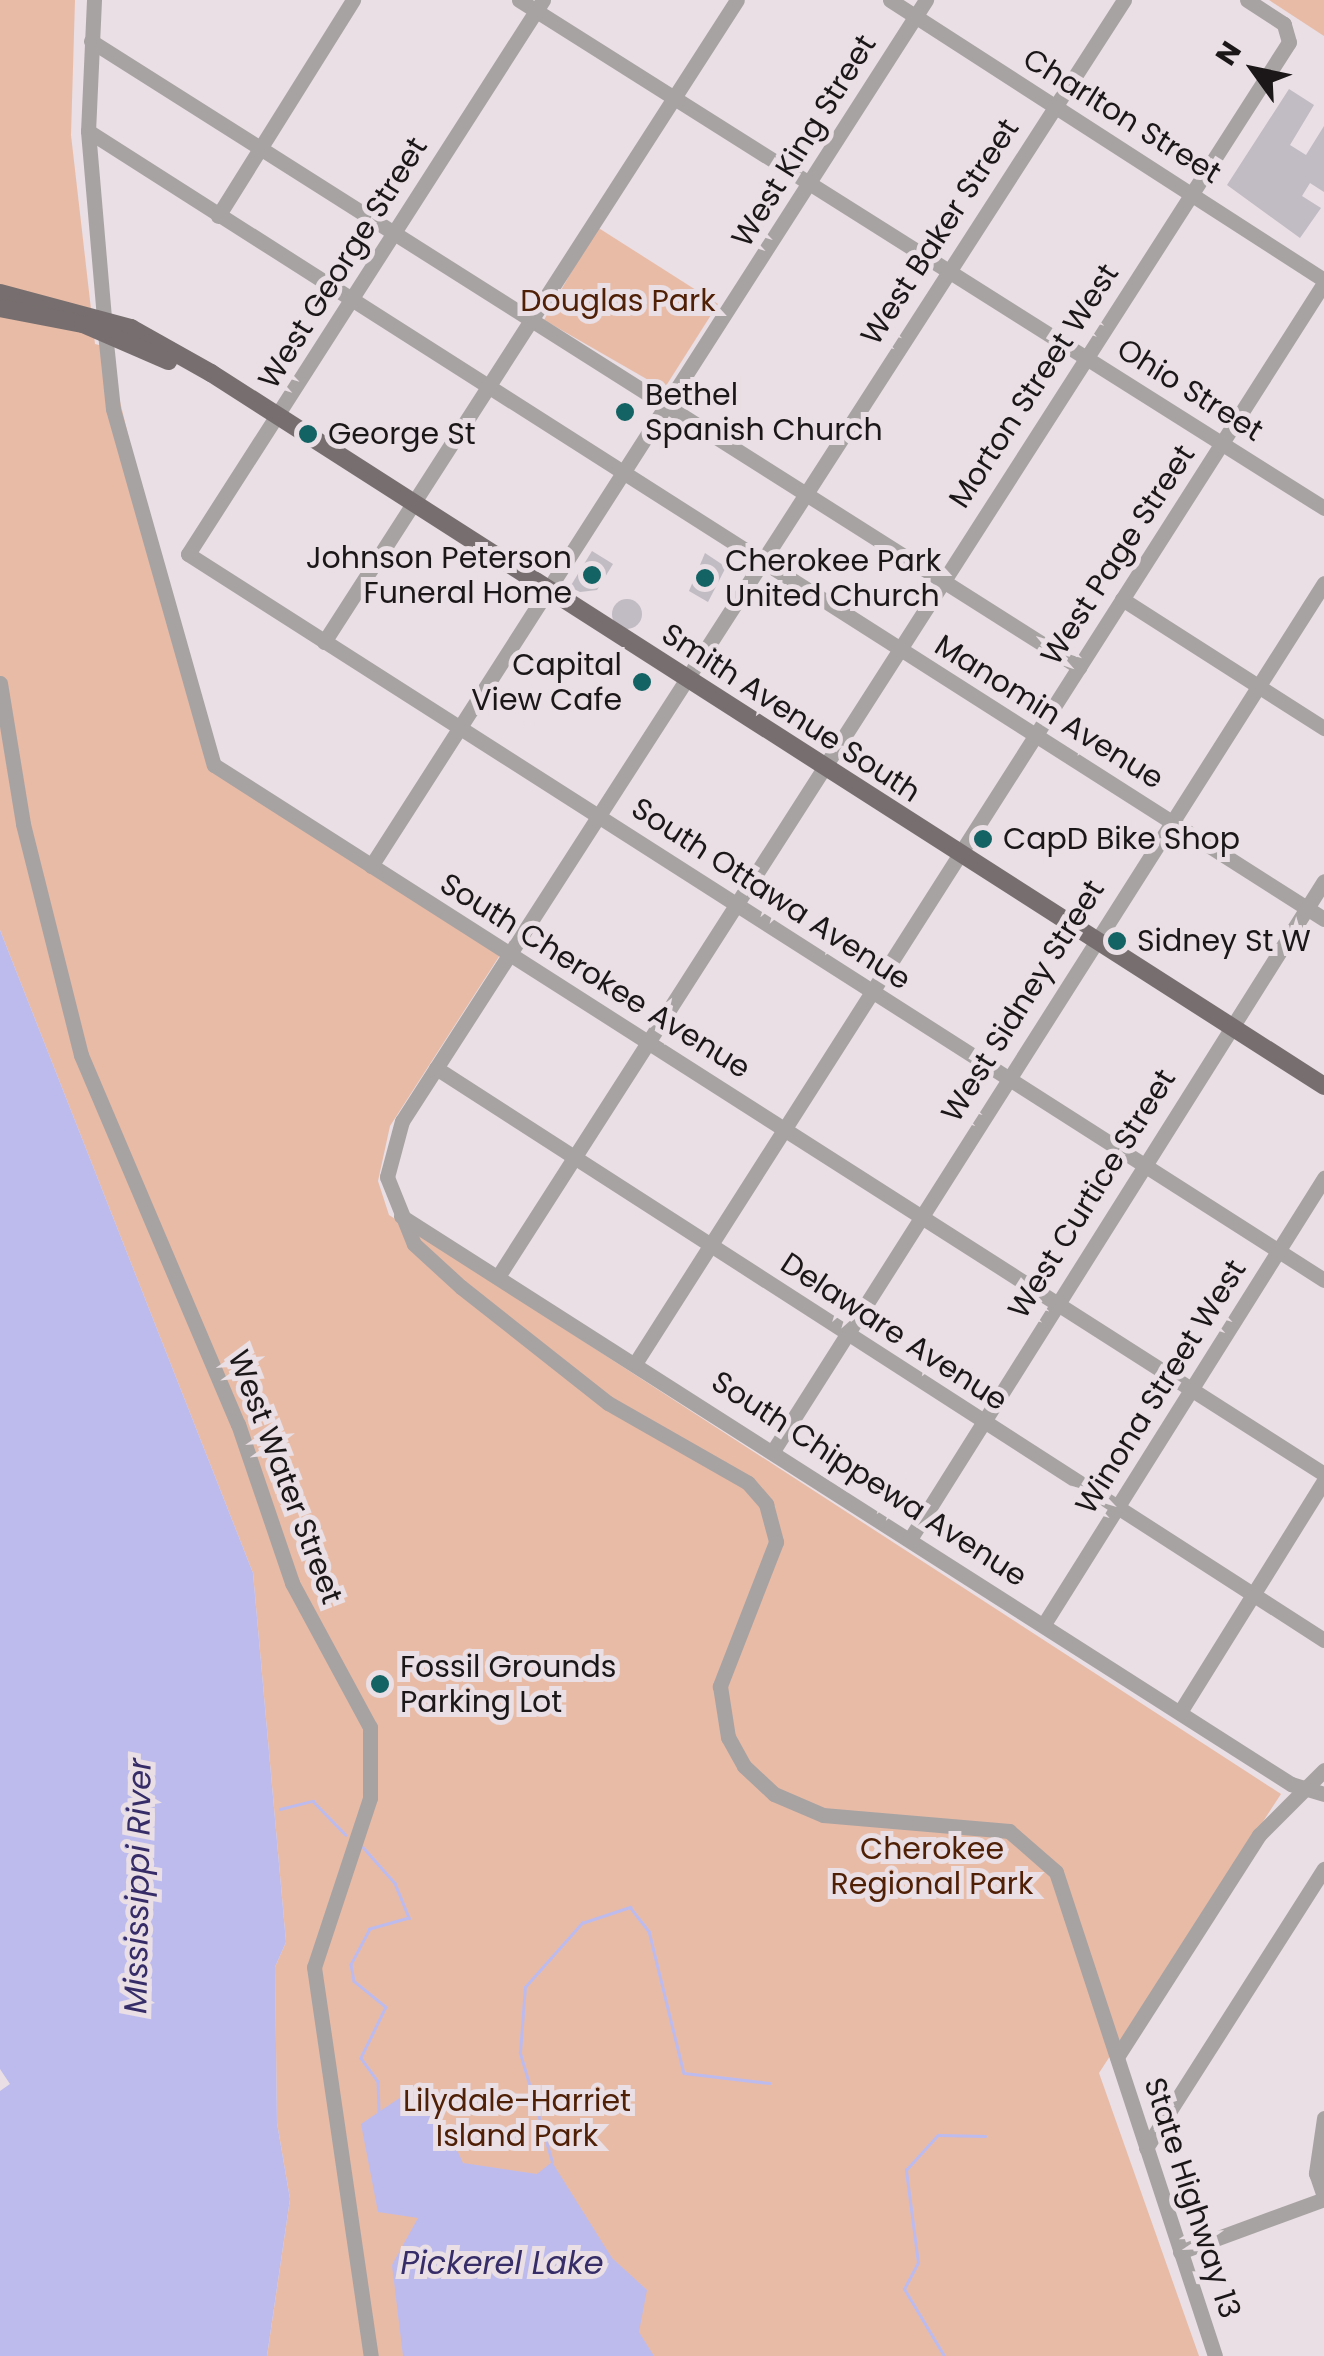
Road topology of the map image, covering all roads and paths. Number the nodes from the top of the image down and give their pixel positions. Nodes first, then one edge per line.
1 (94, 0) edge
2 (353, 0) edge
3 (519, 0) edge
4 (737, 0) edge
5 (890, 0) edge
6 (926, 0) edge
7 (1124, 0) edge
8 (1247, 0) edge
9 (539, 5) edge
10 (916, 16) junction
11 (91, 41) junction
12 (674, 97) junction
13 (1053, 107) junction
14 (88, 131) junction
15 (260, 148) junction
16 (810, 184) junction
17 (1192, 192) junction
18 (218, 216) junction
19 (394, 233) junction
20 (948, 270) junction
21 (1324, 281) edge
22 (0, 293) edge
23 (350, 301) junction
24 (0, 308) edge
25 (82, 318) junction
26 (530, 320) junction
27 (105, 326) junction
28 (1085, 356) junction
29 (488, 388) junction
30 (668, 407) junction
31 (277, 418) junction
32 (1222, 443) junction
33 (624, 476) junction
34 (806, 494) junction
35 (412, 506) junction
36 (1324, 508) edge
37 (188, 554) junction
38 (157, 560) junction
39 (761, 562) junction
40 (942, 580) junction
41 (1324, 582) edge
42 (548, 592) junction
43 (1122, 600) junction
44 (324, 642) junction
45 (898, 648) junction
46 (1079, 666) junction
47 (686, 679) junction
48 (0, 683) edge
49 (1258, 686) junction
50 (460, 728) junction
51 (1324, 728) edge
52 (1036, 735) junction
53 (821, 765) junction
54 (598, 816) junction
55 (1171, 822) junction
56 (958, 853) junction
57 (371, 866) junction
58 (1324, 882) edge
59 (735, 903) junction
60 (1306, 909) junction
61 (1324, 920) edge
62 (1094, 940) junction
63 (509, 954) junction
64 (870, 990) junction
65 (1232, 1027) junction
66 (645, 1042) junction
67 (436, 1068) junction
68 (1008, 1078) junction
69 (1324, 1086) edge
70 (782, 1127) junction
71 (572, 1156) junction
72 (1144, 1165) junction
73 (1324, 1178) edge
74 (397, 1213) junction
75 (918, 1216) junction
76 (707, 1245) junction
77 (1280, 1252) junction
78 (499, 1275) junction
79 (1324, 1280) edge
80 (1056, 1303) junction
81 (844, 1332) junction
82 (636, 1362) junction
83 (1192, 1391) junction
84 (981, 1421) junction
85 (773, 1451) junction
86 (1324, 1477) edge
87 (1117, 1508) junction
88 (910, 1539) junction
89 (1253, 1596) junction
90 (1044, 1624) junction
91 (1324, 1640) edge
92 (1180, 1712) junction
93 (1324, 1770) edge
94 (1317, 1791) edge
95 (1324, 1869) edge
96 (1116, 2057) junction
97 (1324, 2118) edge
98 (1146, 2148) junction
99 (1324, 2198) edge
100 (1180, 2252) junction
101 (371, 2356) edge
102 (1215, 2356) edge

1 - 11 street, South Cherokee Avenue
2 - 15 street
3 - 9 street, Ohio Street
4 - 12 street
5 - 10 street, Charlton Street
6 - 10 street, West King Street
7 - 13 street, West Baker Street
8 - 17 street, Morton Street West
9 - 12 street, Ohio Street
9 - 19 street, West George Street
10 - 13 street, Charlton Street
10 - 16 street, West King Street
11 - 14 street, South Cherokee Avenue
11 - 15 street
12 - 16 street, Ohio Street
12 - 26 street
13 - 17 street, Charlton Street
13 - 20 street, West Baker Street
14 - 18 street, Manomin Avenue
14 - 27 street, South Cherokee Avenue
15 - 18 street
15 - 19 street
16 - 20 street, Ohio Street
16 - 30 street, West King Street
17 - 21 street, Charlton Street
17 - 28 street, Morton Street West
18 - 23 street, Manomin Avenue
19 - 23 street, West George Street
19 - 26 street
20 - 28 street, Ohio Street
20 - 34 street, West Baker Street
21 - 32 street, West Page Street
22 - 25 main road, Smith Avenue South
23 - 29 street, Manomin Avenue
23 - 31 street, West George Street
24 - 25 main road, Smith Avenue South
25 - 27 main road, Smith Avenue South
26 - 29 street
26 - 30 street
27 - 31 main road, Smith Avenue South
27 - 38 street, South Cherokee Avenue
28 - 32 street, Ohio Street
28 - 40 street, Morton Street West
29 - 33 street, Manomin Avenue
29 - 35 street
30 - 33 street, West King Street
30 - 34 street
31 - 35 main road, Smith Avenue South
31 - 37 street, West George Street
32 - 36 street, Ohio Street
32 - 43 street, West Page Street
33 - 39 street, Manomin Avenue
33 - 42 street, West King Street
34 - 39 street, West Baker Street
34 - 40 street
35 - 42 main road, Smith Avenue South
35 - 44 street
37 - 38 street
37 - 44 street, South Ottawa Avenue
38 - 57 street, South Cherokee Avenue
39 - 45 street, Manomin Avenue
39 - 47 street, West Baker Street
40 - 45 street, Morton Street West
40 - 46 street
41 - 49 street, West Sidney Street
42 - 47 main road, Smith Avenue South
42 - 50 street, West King Street
43 - 46 street, West Page Street
43 - 49 street
44 - 50 street, South Ottawa Avenue
45 - 52 street, Manomin Avenue
45 - 53 street, Morton Street West
46 - 52 street, West Page Street
47 - 53 main road, Smith Avenue South
47 - 54 street, West Baker Street
48 - 101 street, West Water Street
49 - 51 street
49 - 55 street, West Sidney Street
50 - 54 street, South Ottawa Avenue
50 - 57 street, West King Street
52 - 55 street, Manomin Avenue
52 - 56 street, West Page Street
53 - 56 main road, Smith Avenue South
53 - 59 street, Morton Street West
54 - 59 street, South Ottawa Avenue
54 - 63 street, West Baker Street
55 - 60 street, Manomin Avenue
55 - 62 street, West Sidney Street
56 - 62 main road, Smith Avenue South
56 - 64 street, West Page Street
57 - 63 street, South Cherokee Avenue
58 - 60 street, West Curtice Street
59 - 64 street, South Ottawa Avenue
59 - 66 street, Morton Street West
60 - 61 street, Manomin Avenue
60 - 65 street, West Curtice Street
62 - 65 main road, Smith Avenue South
62 - 68 street, West Sidney Street
63 - 66 street, South Cherokee Avenue
63 - 67 street, West Baker Street
64 - 68 street, South Ottawa Avenue
64 - 70 street, West Page Street
65 - 69 main road, Smith Avenue South
65 - 72 street, West Curtice Street
66 - 70 street, South Cherokee Avenue
66 - 71 street, Morton Street West
67 - 71 street, Delaware Avenue
67 - 74 street, West Baker Street
68 - 72 street, South Ottawa Avenue
68 - 75 street, West Sidney Street
70 - 75 street, South Cherokee Avenue
70 - 76 street, West Page Street
71 - 76 street, Delaware Avenue
71 - 78 street, Morton Street West
72 - 77 street, South Ottawa Avenue
72 - 80 street, West Curtice Street
73 - 77 street, Winona Street West
74 - 78 street, South Chippewa Avenue
74 - 96 street, State Highway 13
75 - 80 street, South Cherokee Avenue
75 - 81 street, West Sidney Street
76 - 81 street, Delaware Avenue
76 - 82 street, West Page Street
77 - 79 street, South Ottawa Avenue
77 - 83 street, Winona Street West
78 - 82 street, South Chippewa Avenue
80 - 83 street, South Cherokee Avenue
80 - 84 street, West Curtice Street
81 - 84 street, Delaware Avenue
81 - 85 street, West Sidney Street
82 - 85 street, South Chippewa Avenue
83 - 86 street, South Cherokee Avenue
83 - 87 street, Winona Street West
84 - 87 street, Delaware Avenue
84 - 88 street, West Curtice Street
85 - 88 street, South Chippewa Avenue
86 - 89 street
87 - 89 street, Delaware Avenue
87 - 90 street, Winona Street West
88 - 90 street, South Chippewa Avenue
89 - 91 street, Delaware Avenue
89 - 92 street
90 - 92 street, South Chippewa Avenue
92 - 94 street, South Chippewa Avenue
93 - 94 street
94 - 96 street
95 - 98 street
96 - 98 street, State Highway 13
97 - 99 street
98 - 100 street, State Highway 13
99 - 100 street
100 - 102 street, State Highway 13

